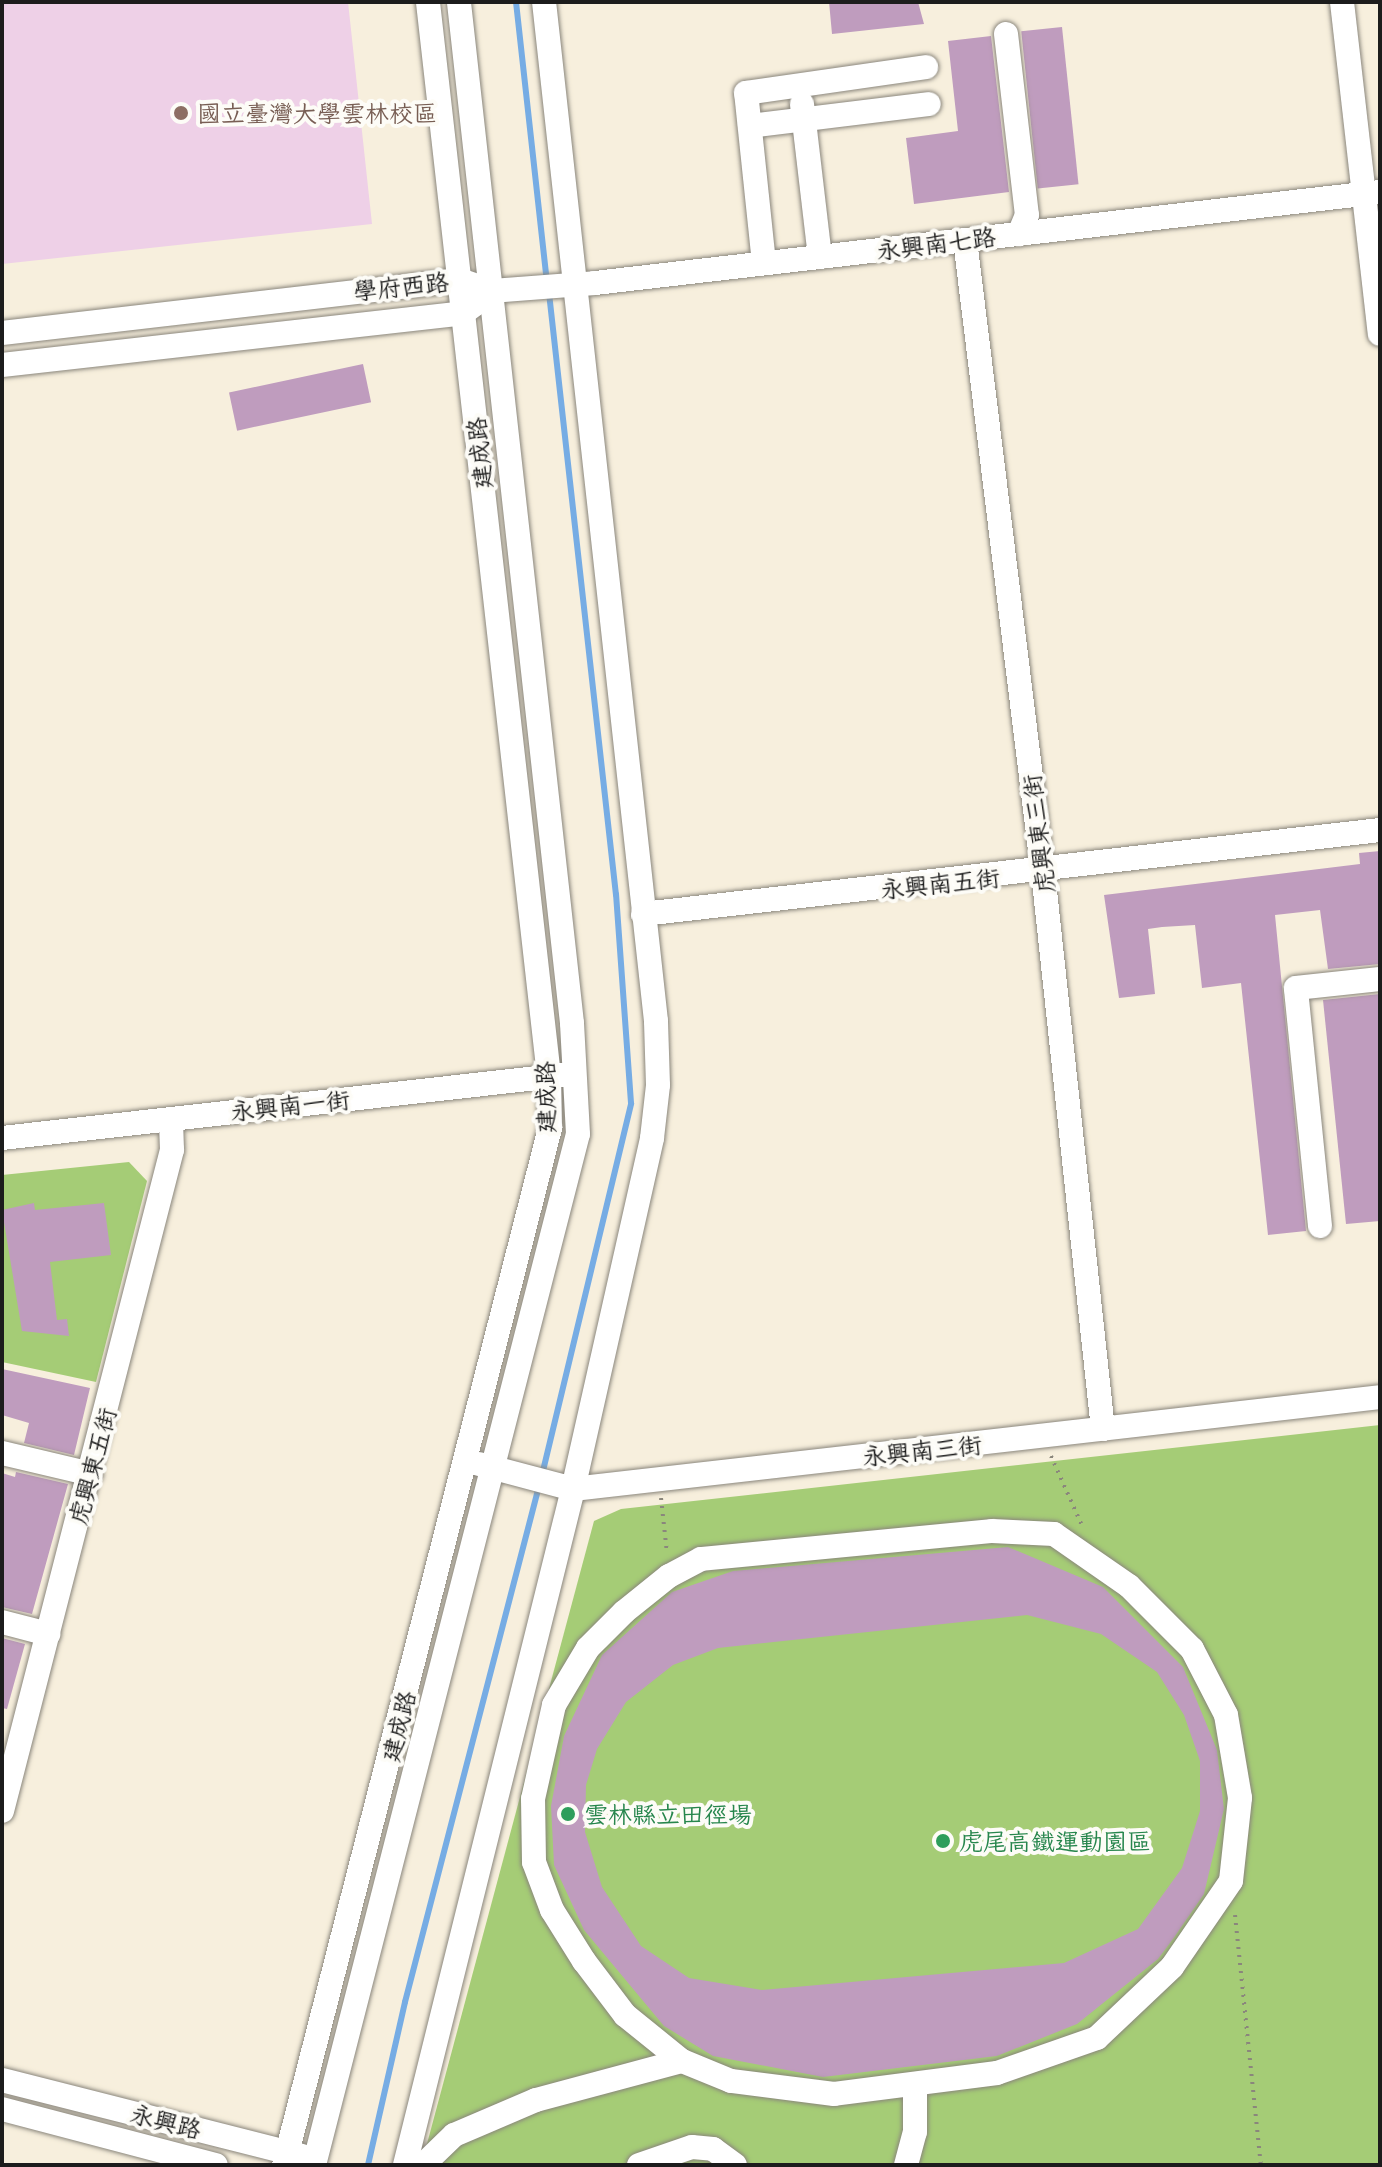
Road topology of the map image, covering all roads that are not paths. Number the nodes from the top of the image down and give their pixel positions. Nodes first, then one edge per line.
1 (428, 2) edge
2 (459, 2) edge
3 (544, 2) edge
4 (1342, 2) edge
5 (1006, 34) dead end
6 (926, 67) dead end
7 (799, 86) junction
8 (929, 104) dead end
9 (803, 120) junction
10 (750, 126) junction
11 (1372, 193) edge
12 (1019, 234) junction
13 (965, 240) junction
14 (820, 257) junction
15 (764, 263) junction
16 (460, 280) junction
17 (569, 285) junction
18 (500, 291) junction
19 (463, 313) junction
20 (2, 333) edge
21 (1380, 334) edge
22 (2, 365) edge
23 (1380, 830) edge
24 (1042, 872) junction
25 (643, 914) junction
26 (1380, 979) edge
27 (577, 1073) junction
28 (549, 1076) junction
29 (171, 1119) junction
30 (2, 1138) edge
31 (1320, 1226) dead end
32 (1380, 1397) edge
33 (1103, 1429) junction
34 (2, 1453) edge
35 (466, 1460) junction
36 (498, 1471) junction
37 (91, 1474) junction
38 (566, 1487) junction
39 (2, 1622) edge
40 (48, 1634) junction
41 (4, 1799) edge
42 (682, 2061) junction
43 (2, 2080) edge
44 (915, 2085) junction
45 (2, 2109) edge
46 (286, 2158) edge
47 (321, 2164) edge
48 (216, 2165) edge
49 (405, 2165) edge
50 (423, 2165) edge
51 (639, 2165) edge
52 (735, 2165) edge
53 (906, 2165) edge

1 - 16 street, 建成路
2 - 18 street, 建成路
3 - 17 street
4 - 11 street
5 - 12 street
6 - 7 street
7 - 9 street
7 - 10 street
8 - 9 street
9 - 10 street
9 - 14 street
10 - 15 street
11 - 12 street, 永興南七路
11 - 21 street
12 - 13 street, 永興南七路
13 - 14 street, 永興南七路
13 - 24 street, 虎興東三街
14 - 15 street, 永興南七路
15 - 17 street, 永興南七路
16 - 18 street, 學府西路
16 - 19 street, 建成路
16 - 20 street, 學府西路
17 - 18 street, 永興南七路
17 - 25 street
18 - 19 street, 學府西路
18 - 27 street, 建成路
19 - 22 street, 學府西路
19 - 28 street, 建成路
23 - 24 street, 永興南五街
24 - 25 street, 永興南五街
24 - 33 street, 虎興東三街
25 - 38 street
26 - 31 street
27 - 28 street, 永興南一街
27 - 36 street, 建成路
28 - 29 street, 永興南一街
28 - 35 street, 建成路
29 - 30 street, 永興南一街
29 - 37 street, 虎興東五街
32 - 33 street, 永興南三街
33 - 38 street, 永興南三街
34 - 37 street
35 - 36 street, 永興南三街
35 - 46 street, 建成路
36 - 38 street, 永興南三街
36 - 47 street, 建成路
37 - 40 street, 虎興東五街
38 - 49 street
39 - 40 street
40 - 41 street, 虎興東五街
42 - 44 street
42 - 44 street
42 - 50 street
43 - 46 street, 永興路
44 - 53 street
45 - 48 street, 永興路
46 - 47 street, 永興路
51 - 52 street

